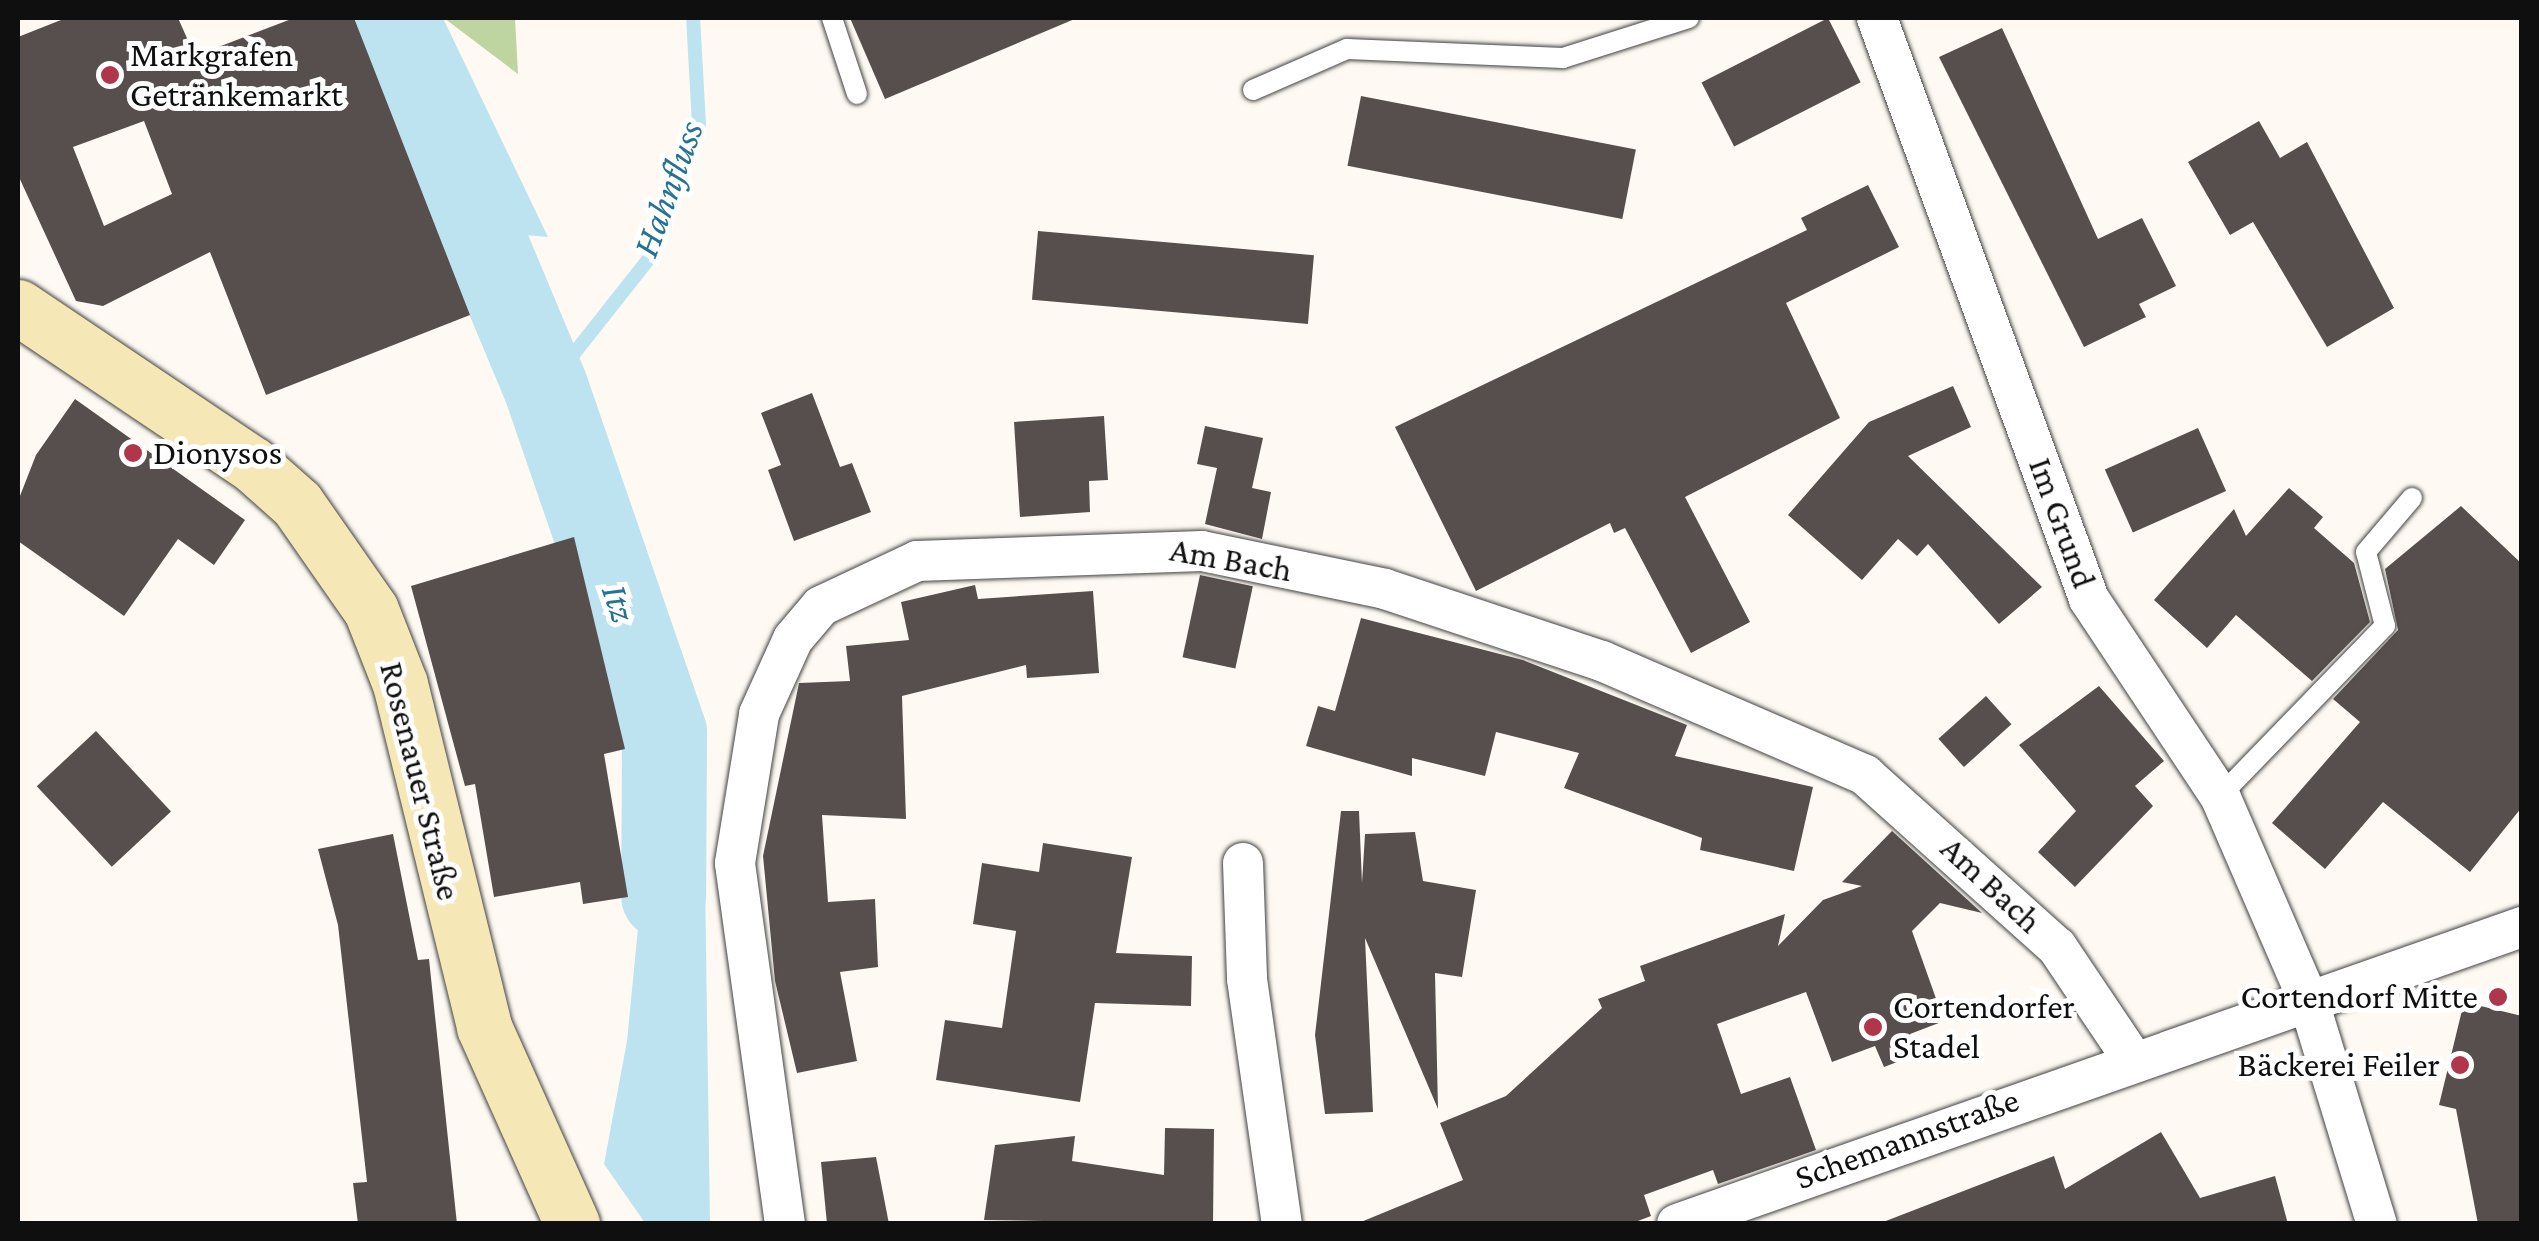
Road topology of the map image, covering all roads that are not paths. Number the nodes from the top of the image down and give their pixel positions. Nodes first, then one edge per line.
1 (832, 18) edge
2 (1689, 18) edge
3 (1877, 18) edge
4 (1253, 90) dead end
5 (857, 94) dead end
6 (18, 307) edge
7 (2412, 498) dead end
8 (2220, 796) junction
9 (1243, 863) dead end
10 (2522, 926) edge
11 (2308, 999) junction
12 (2131, 1057) junction
13 (569, 1218) edge
14 (785, 1224) edge
15 (1282, 1224) edge
16 (1677, 1224) edge
17 (2377, 1224) edge

1 - 5 lane
2 - 4 lane
3 - 8 street, Im Grund
6 - 13 street, Rosenauer Straße
7 - 8 lane
8 - 11 street, Im Grund
9 - 15 street
10 - 11 street, Schemannstraße
11 - 12 street, Schemannstraße
11 - 17 street, Im Grund
12 - 14 street, Am Bach
12 - 16 street, Schemannstraße

